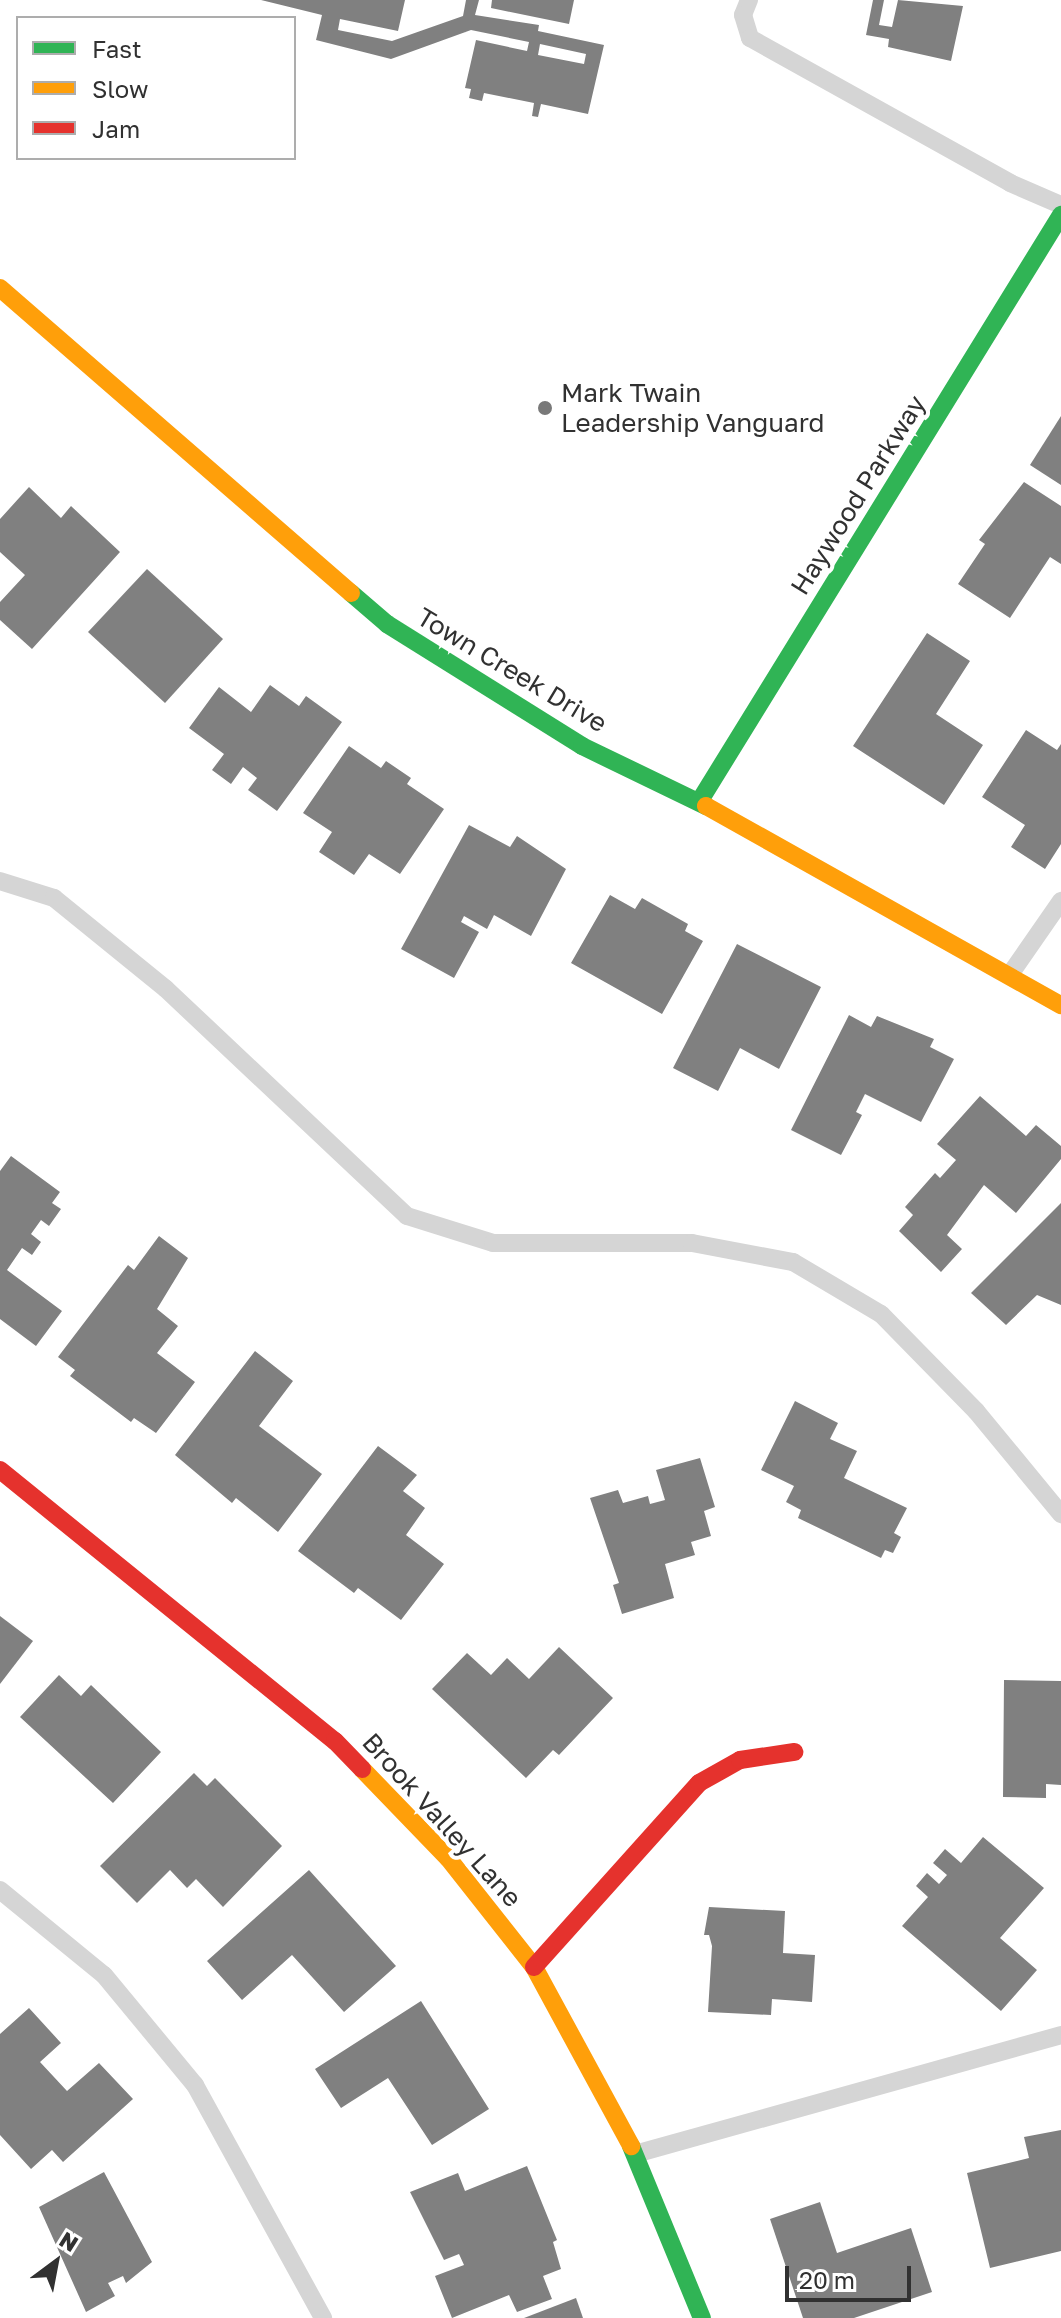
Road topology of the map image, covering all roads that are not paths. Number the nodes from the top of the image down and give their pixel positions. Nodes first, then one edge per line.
1 (749, 0) edge
2 (1061, 205) edge
3 (1061, 215) edge
4 (0, 288) edge
5 (699, 802) junction
6 (0, 881) edge
7 (1061, 901) edge
8 (1011, 973) junction
9 (1061, 1005) edge
10 (0, 1470) edge
11 (1061, 1514) edge
12 (794, 1752) dead end
13 (0, 1890) edge
14 (534, 1967) junction
15 (1061, 2035) edge
16 (635, 2154) junction
17 (323, 2318) edge
18 (702, 2318) edge

1 - 2 lane
3 - 5 street, Haywood Parkway
4 - 5 street, Town Creek Drive
5 - 8 street, Town Creek Drive
6 - 11 lane
7 - 8 lane
8 - 9 street, Town Creek Drive
10 - 14 street, Brook Valley Lane
12 - 14 street
13 - 17 lane
14 - 16 street, Brook Valley Lane
15 - 16 lane
16 - 18 street, Brook Valley Lane

